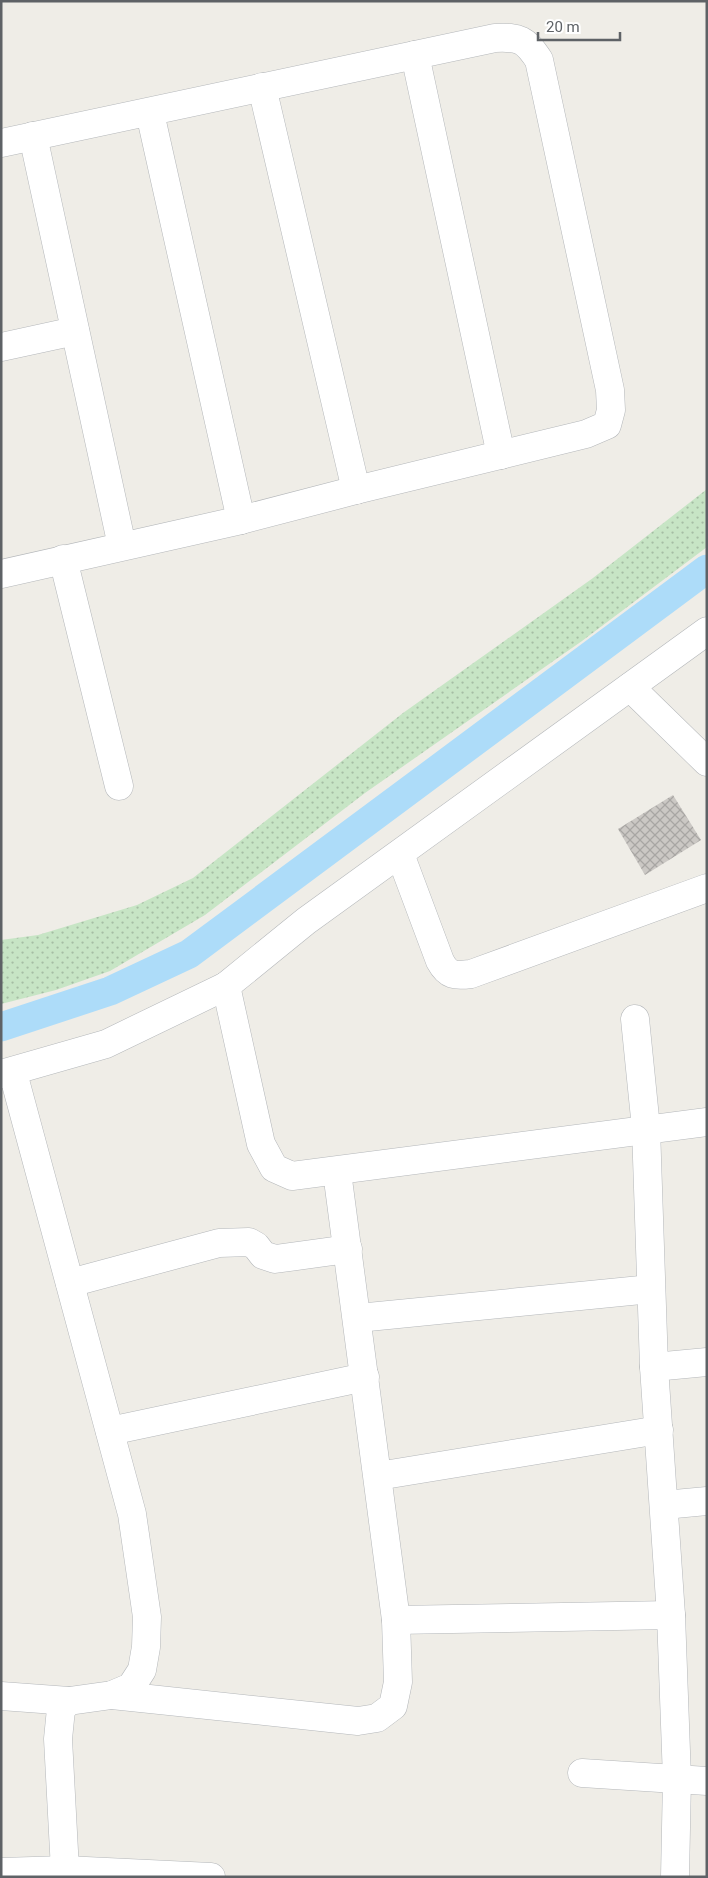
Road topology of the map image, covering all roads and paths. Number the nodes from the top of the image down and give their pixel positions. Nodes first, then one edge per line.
1 (415, 55) junction
2 (262, 87) junction
3 (150, 113) junction
4 (33, 136) junction
5 (1, 143) edge
6 (75, 331) junction
7 (1, 347) edge
8 (501, 455) junction
9 (356, 490) junction
10 (241, 520) junction
11 (122, 546) junction
12 (63, 559) junction
13 (1, 574) edge
14 (703, 640) edge
15 (630, 687) junction
16 (707, 762) edge
17 (119, 786) dead end
18 (400, 854) junction
19 (707, 888) edge
20 (226, 986) junction
21 (635, 1019) dead end
22 (7, 1074) edge
23 (707, 1122) edge
24 (646, 1128) junction
25 (337, 1172) junction
26 (348, 1250) junction
27 (70, 1284) junction
28 (651, 1289) junction
29 (358, 1318) junction
30 (707, 1362) edge
31 (654, 1367) junction
32 (365, 1377) junction
33 (658, 1430) junction
34 (110, 1431) junction
35 (378, 1476) junction
36 (707, 1501) edge
37 (664, 1505) junction
38 (671, 1615) junction
39 (396, 1620) junction
40 (112, 1695) junction
41 (1, 1696) edge
42 (69, 1701) junction
43 (582, 1773) dead end
44 (677, 1779) junction
45 (707, 1781) edge
46 (65, 1870) junction
47 (1, 1872) edge
48 (211, 1877) edge
49 (675, 1877) edge

1 - 2 street
1 - 8 street
1 - 8 street
2 - 3 street
2 - 9 street
3 - 4 street
3 - 10 street
4 - 5 street
4 - 6 street
6 - 7 street
6 - 11 street
8 - 9 street
9 - 10 street
10 - 11 street
11 - 12 street
12 - 13 street
12 - 17 street
14 - 15 street
15 - 16 street
15 - 18 street
18 - 19 street
18 - 20 street
20 - 22 street
20 - 25 street
21 - 24 street
22 - 27 street
23 - 24 street
24 - 25 street
24 - 28 street
25 - 26 street
26 - 27 street
26 - 29 street
27 - 34 street
28 - 29 street
28 - 31 street
29 - 32 street
30 - 31 street
31 - 33 street
32 - 34 street
32 - 35 street
33 - 35 street
33 - 37 street
34 - 40 street
35 - 39 street
36 - 37 street
37 - 38 street
38 - 39 street
38 - 44 street
39 - 40 street
40 - 42 street
41 - 42 street
42 - 46 street
43 - 44 street
44 - 45 street
44 - 49 street
46 - 47 street
46 - 48 street

